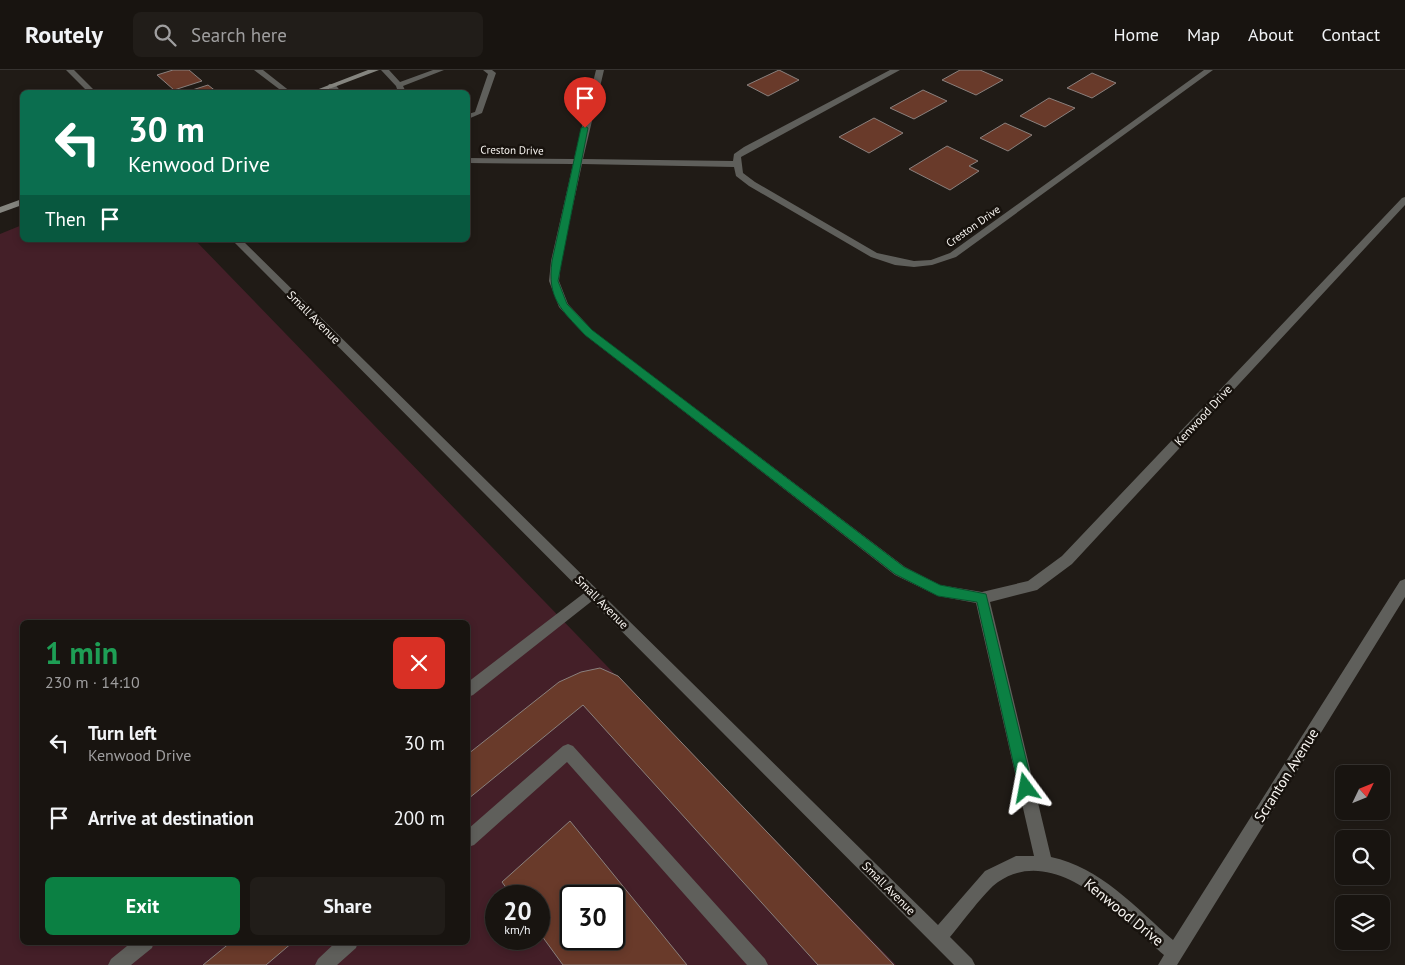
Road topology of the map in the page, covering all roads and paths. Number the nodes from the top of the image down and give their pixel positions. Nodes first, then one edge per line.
1 (70, 70) edge
2 (258, 70) edge
3 (374, 70) edge
4 (385, 70) edge
5 (440, 70) edge
6 (487, 70) edge
7 (600, 70) edge
8 (896, 70) edge
9 (1209, 70) edge
10 (334, 89) edge
11 (401, 89) edge
12 (90, 90) edge
13 (284, 90) edge
14 (470, 116) edge
15 (470, 160) edge
16 (577, 162) junction
17 (736, 164) junction
18 (1405, 200) edge
19 (20, 203) edge
20 (0, 210) edge
21 (241, 242) edge
22 (1405, 585) edge
23 (592, 593) junction
24 (982, 598) junction
25 (470, 688) edge
26 (470, 837) edge
27 (1044, 864) junction
28 (938, 937) junction
29 (142, 945) edge
30 (347, 945) edge
31 (1171, 959) edge
32 (117, 965) edge
33 (324, 965) edge
34 (759, 965) edge
35 (966, 965) edge

1 - 12 street
2 - 13 street
3 - 10 main road
4 - 11 street
5 - 11 street
6 - 14 street
7 - 16 street, Kenwood Drive
8 - 17 street
9 - 17 street, Creston Drive
15 - 16 street, Creston Drive
16 - 17 street, Creston Drive
16 - 24 street, Kenwood Drive
18 - 24 street, Kenwood Drive
19 - 20 main road
21 - 23 street, Small Avenue
22 - 31 street, Scranton Avenue
23 - 25 street
23 - 28 street, Small Avenue
24 - 27 street
26 - 34 street
27 - 28 street, Kenwood Drive
27 - 31 street, Kenwood Drive
28 - 35 street, Small Avenue
29 - 32 street
30 - 33 street

